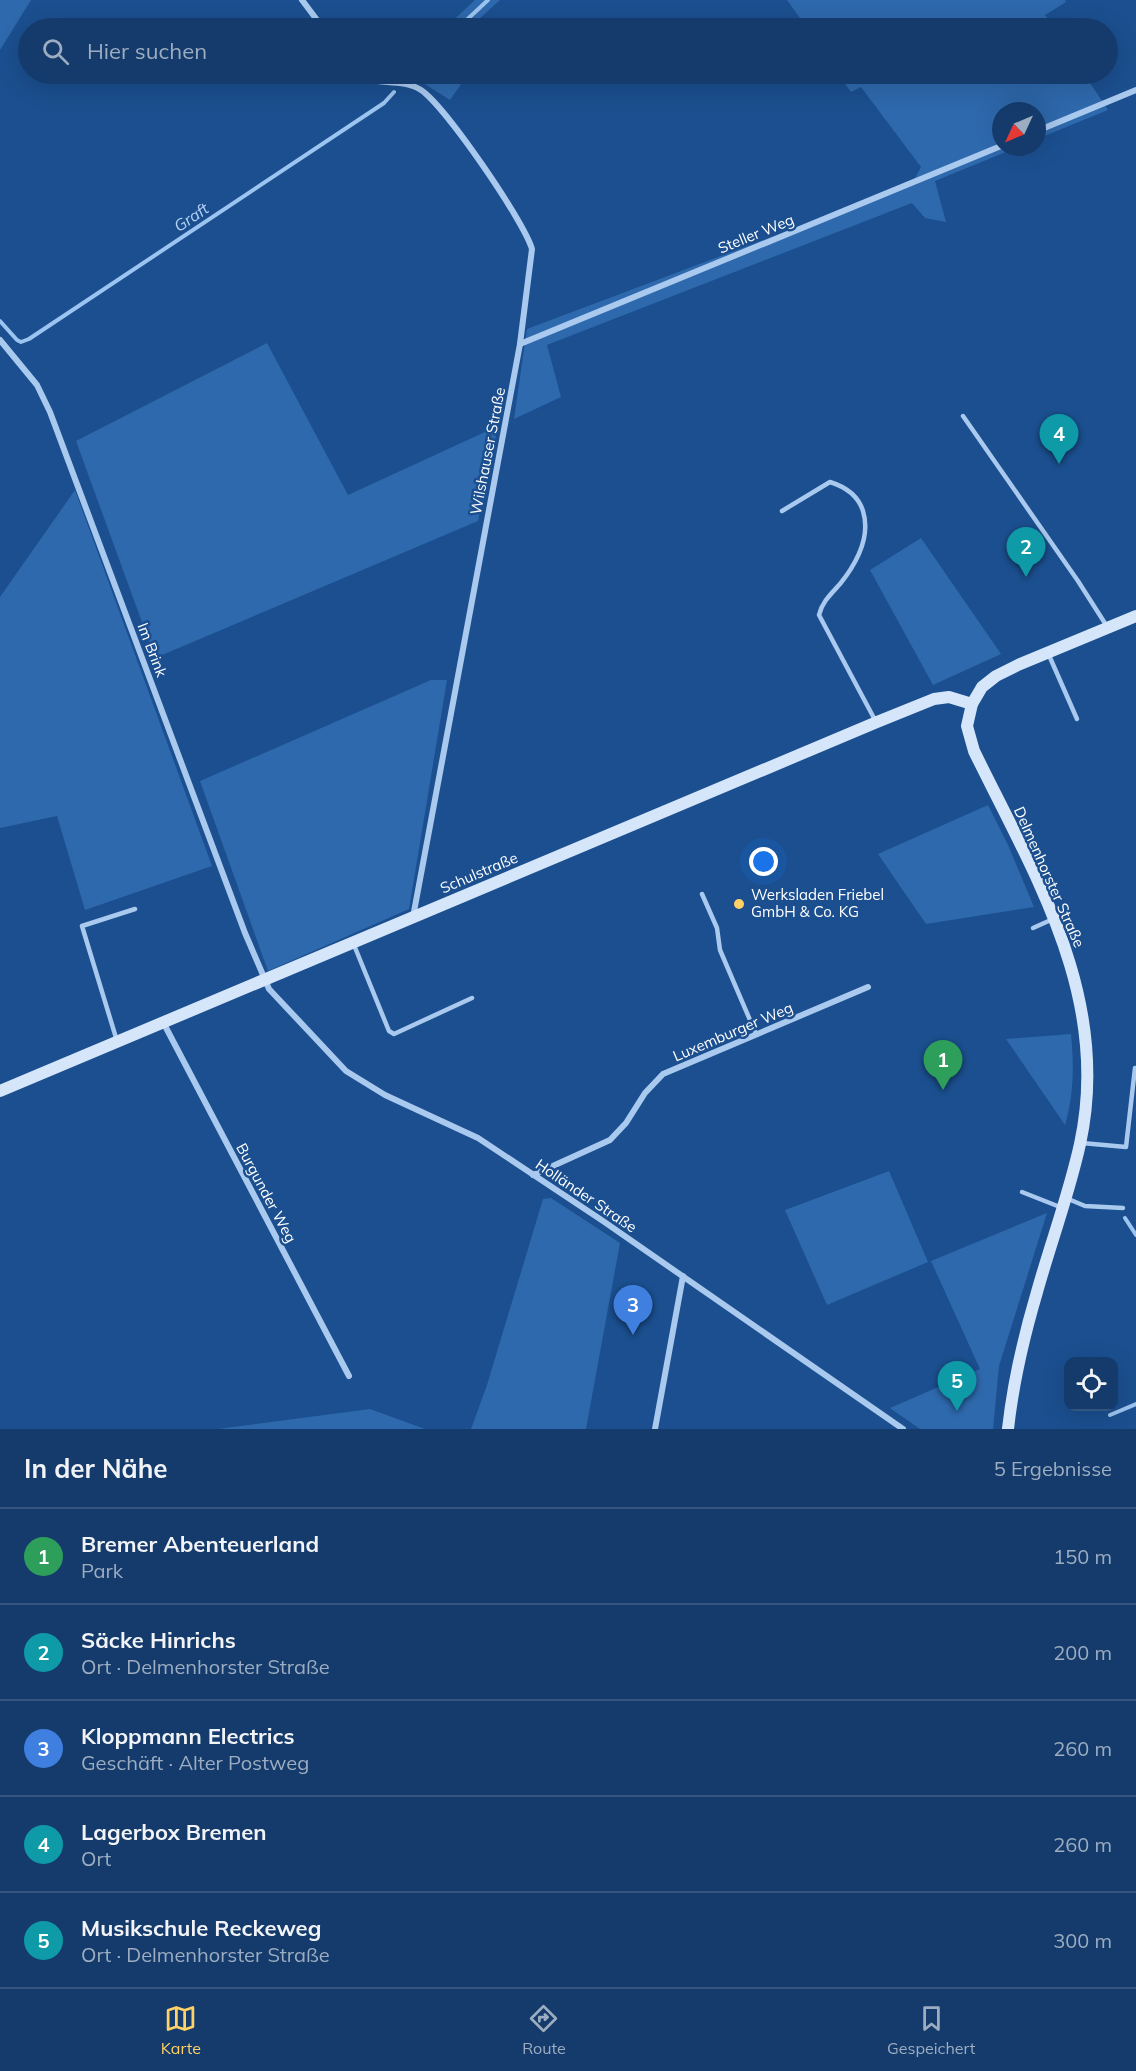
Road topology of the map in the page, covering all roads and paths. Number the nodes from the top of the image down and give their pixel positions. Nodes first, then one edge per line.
1 (302, 0) edge
2 (316, 18) edge
3 (408, 84) edge
4 (1136, 90) edge
5 (1046, 127) edge
6 (992, 150) edge
7 (0, 340) edge
8 (520, 344) junction
9 (963, 416) dead end
10 (782, 511) dead end
11 (1136, 616) edge
12 (1108, 628) junction
13 (1048, 653) junction
14 (972, 704) junction
15 (1077, 719) dead end
16 (877, 722) junction
17 (702, 894) dead end
18 (135, 909) dead end
19 (413, 917) junction
20 (1055, 918) junction
21 (1033, 928) dead end
22 (352, 942) junction
23 (265, 979) junction
24 (868, 987) dead end
25 (472, 998) dead end
26 (163, 1022) junction
27 (756, 1035) junction
28 (117, 1041) junction
29 (1135, 1068) edge
30 (0, 1091) edge
31 (1081, 1143) junction
32 (533, 1175) junction
33 (1022, 1192) dead end
34 (1065, 1203) junction
35 (1123, 1208) dead end
36 (683, 1276) junction
37 (349, 1376) dead end
38 (655, 1429) edge
39 (903, 1429) edge
40 (1008, 1429) edge

1 - 2 street
3 - 8 street, Wilshauser Straße
4 - 5 street
6 - 8 street, Steller Weg
7 - 23 street, Im Brink
8 - 19 street, Wilshauser Straße
9 - 12 lane
10 - 16 lane
11 - 12 street
12 - 13 street
13 - 14 street
13 - 15 lane
14 - 16 street, Schulstraße
14 - 20 street, Delmenhorster Straße
16 - 19 street, Schulstraße
17 - 27 lane
18 - 28 lane
19 - 22 street, Schulstraße
20 - 21 lane
20 - 31 street, Delmenhorster Straße
22 - 23 street, Schulstraße
22 - 25 lane
23 - 26 street, Schulstraße
23 - 32 street, Holländer Straße
24 - 27 street, Luxemburger Weg
26 - 28 street, Schulstraße
26 - 37 street, Burgunder Weg
27 - 32 street, Luxemburger Weg
28 - 30 street, Schulstraße
29 - 31 lane
31 - 34 street, Delmenhorster Straße
32 - 36 street, Holländer Straße
33 - 34 lane
34 - 35 lane
34 - 40 street, Delmenhorster Straße
36 - 38 street
36 - 39 street, Holländer Straße

